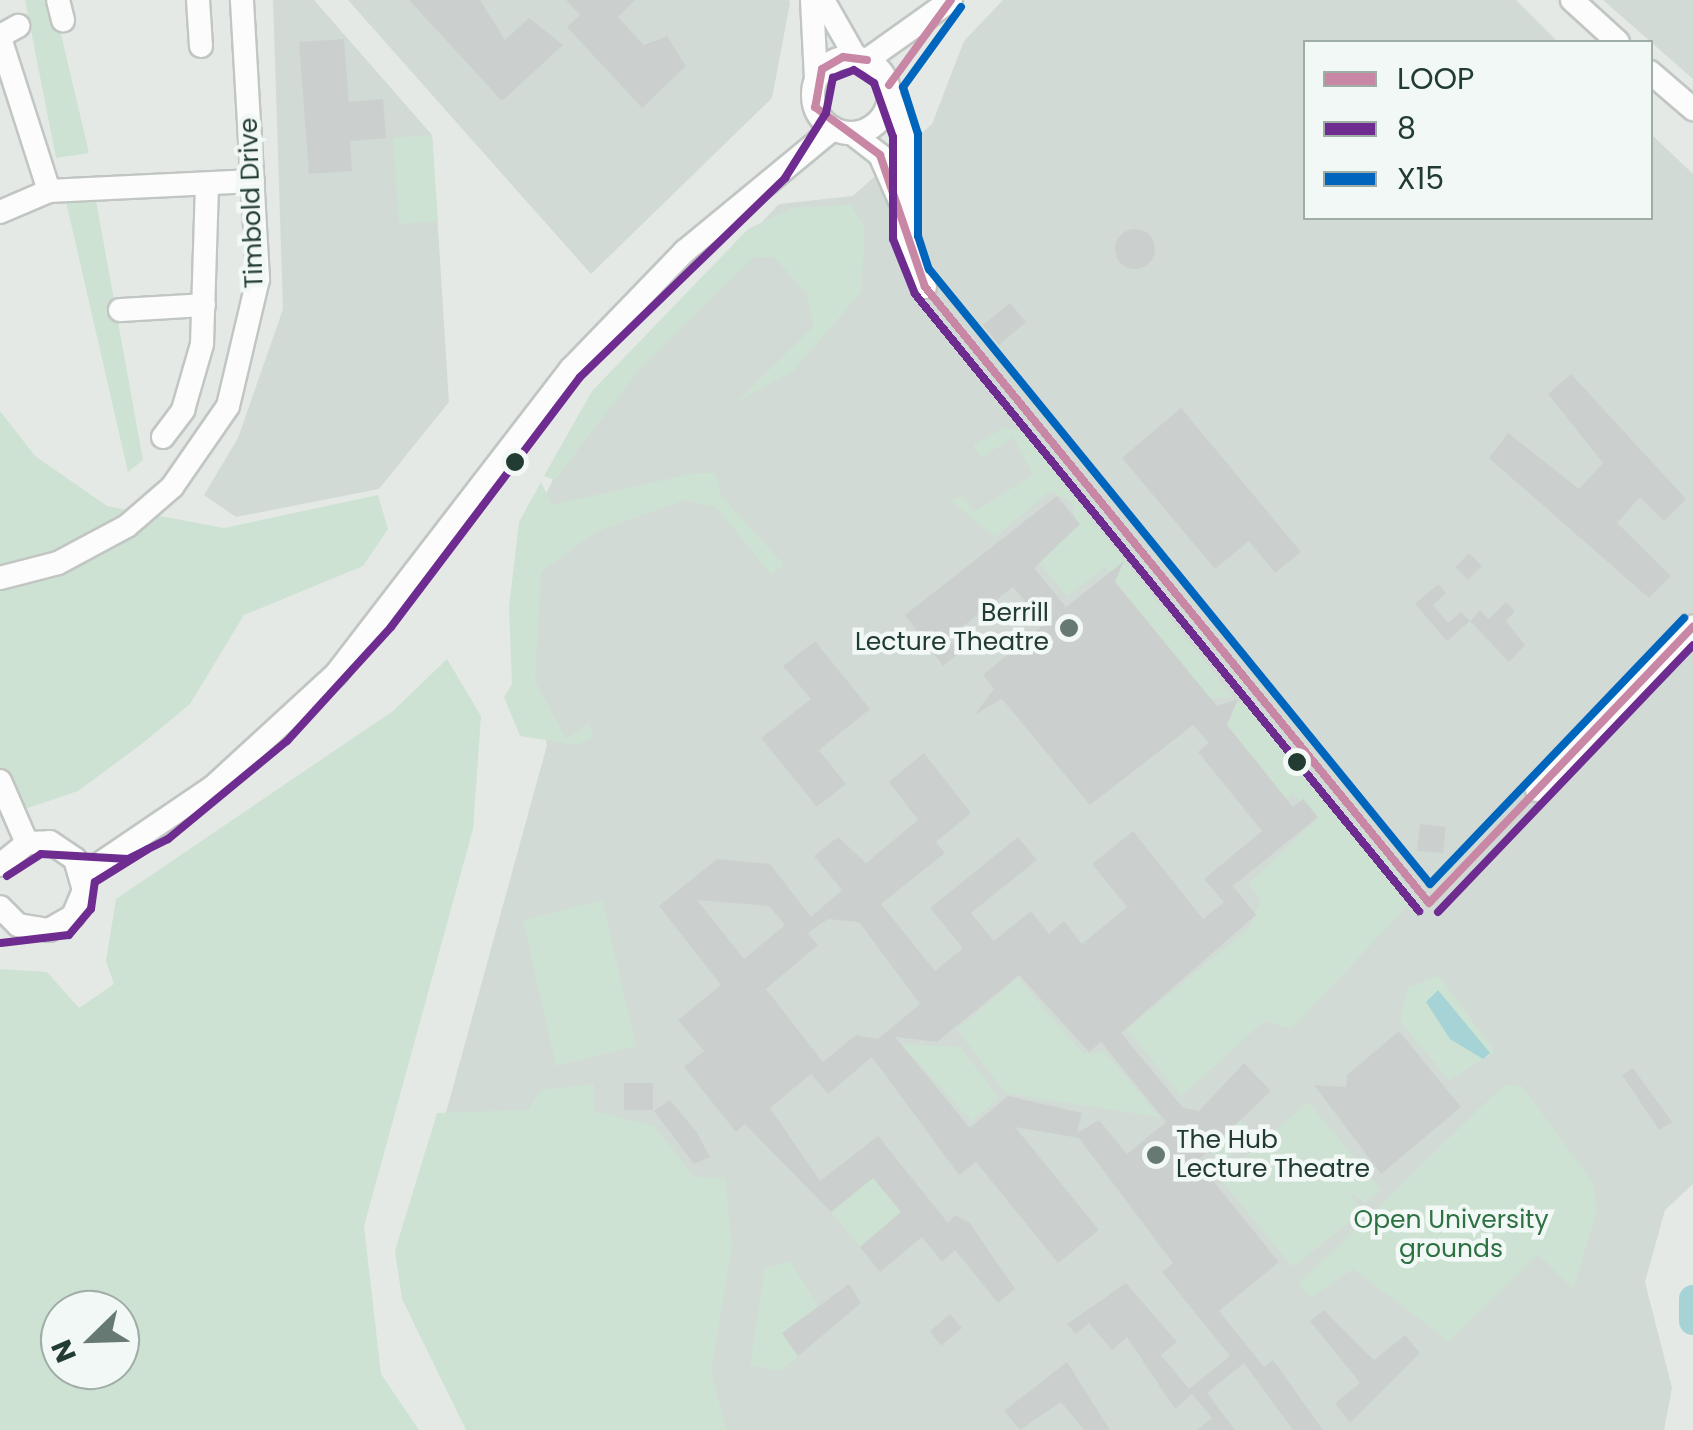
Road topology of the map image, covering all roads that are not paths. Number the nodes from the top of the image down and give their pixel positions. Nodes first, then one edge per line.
1 (198, 0) edge
2 (242, 0) edge
3 (812, 0) edge
4 (824, 0) edge
5 (951, 0) edge
6 (1572, 0) edge
7 (924, 28) junction
8 (6, 34) edge
9 (1616, 40) edge
10 (200, 46) dead end
11 (861, 58) junction
12 (1653, 75) edge
13 (816, 79) junction
14 (889, 92) junction
15 (815, 108) junction
16 (1693, 109) edge
17 (843, 131) junction
18 (776, 170) junction
19 (253, 181) junction
20 (208, 184) junction
21 (49, 191) junction
22 (904, 209) junction
23 (0, 212) edge
24 (925, 287) dead end
25 (204, 305) junction
26 (120, 310) dead end
27 (163, 438) dead end
28 (0, 578) edge
29 (1693, 627) edge
30 (2, 788) edge
31 (1537, 790) dead end
32 (27, 843) junction
33 (61, 847) junction
34 (122, 848) junction
35 (2, 862) edge
36 (83, 875) junction
37 (0, 907) edge
38 (9, 928) edge

1 - 10 street
2 - 19 street, Timbold Drive
3 - 13 street
4 - 11 street
5 - 7 street
6 - 9 street
7 - 11 street
7 - 14 street
8 - 21 street
11 - 13 street
11 - 14 street
12 - 16 street
13 - 15 street
14 - 17 street
14 - 22 street
15 - 17 street
15 - 18 street
17 - 18 street
17 - 22 street
18 - 34 street
19 - 20 street
19 - 28 street, Timbold Drive
20 - 21 street
20 - 25 street
21 - 23 street
22 - 24 street
25 - 26 street
25 - 27 street
29 - 31 street
30 - 32 street
30 - 35 street
32 - 33 street
32 - 35 street
33 - 34 street
33 - 36 street
34 - 36 street
36 - 38 street
37 - 38 street

